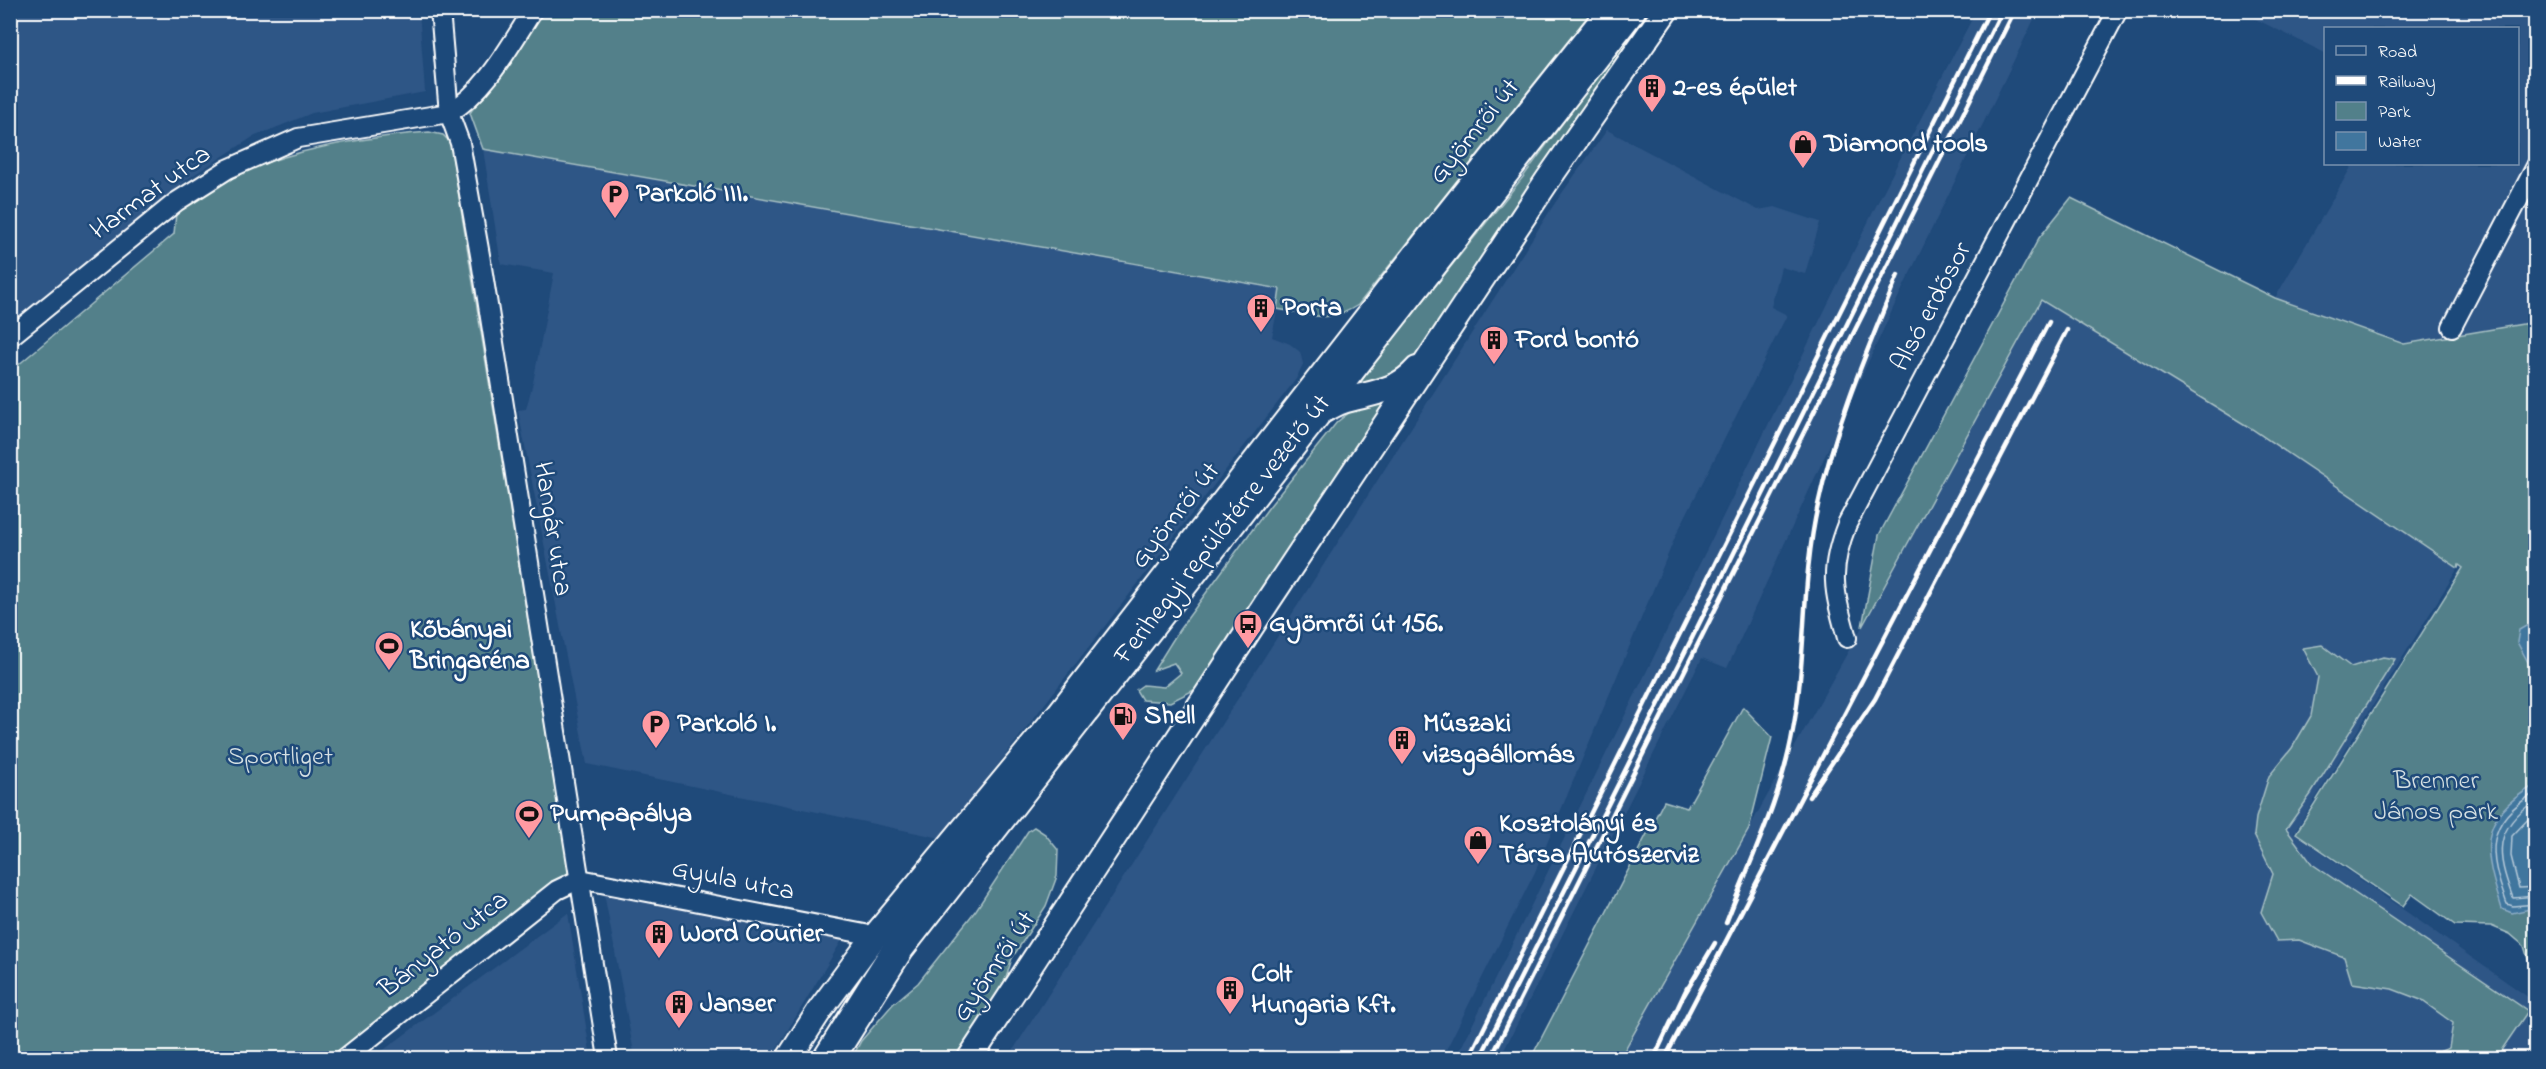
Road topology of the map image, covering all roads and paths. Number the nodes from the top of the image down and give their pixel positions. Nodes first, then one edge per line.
1 (440, 10) edge
2 (533, 10) edge
3 (1610, 10) edge
4 (1630, 10) edge
5 (1666, 10) edge
6 (2118, 10) edge
7 (449, 113) junction
8 (2535, 166) edge
9 (2452, 327) dead end
10 (1444, 336) junction
11 (10, 337) edge
12 (1309, 418) junction
13 (1847, 638) dead end
14 (580, 879) junction
15 (875, 936) junction
16 (345, 1059) edge
17 (608, 1059) edge
18 (789, 1059) edge
19 (829, 1059) edge
20 (970, 1059) edge

1 - 7 street, Hangár utca
2 - 7 street
3 - 15 street, Gyömrői út
4 - 12 main road, Ferihegyi repülőtérre vezető út
5 - 10 street, Gyömrői út
6 - 13 street, Alsó erdősor
7 - 11 street, Harmat utca
7 - 14 street, Hangár utca
8 - 9 street
10 - 12 street, Gyömrői út
10 - 20 street, Gyömrői út
12 - 19 main road, Ferihegyi repülőtérre vezető út
14 - 15 street, Gyula utca
14 - 16 street, Bányató utca
14 - 17 street, Hangár utca
15 - 18 street, Gyömrői út

